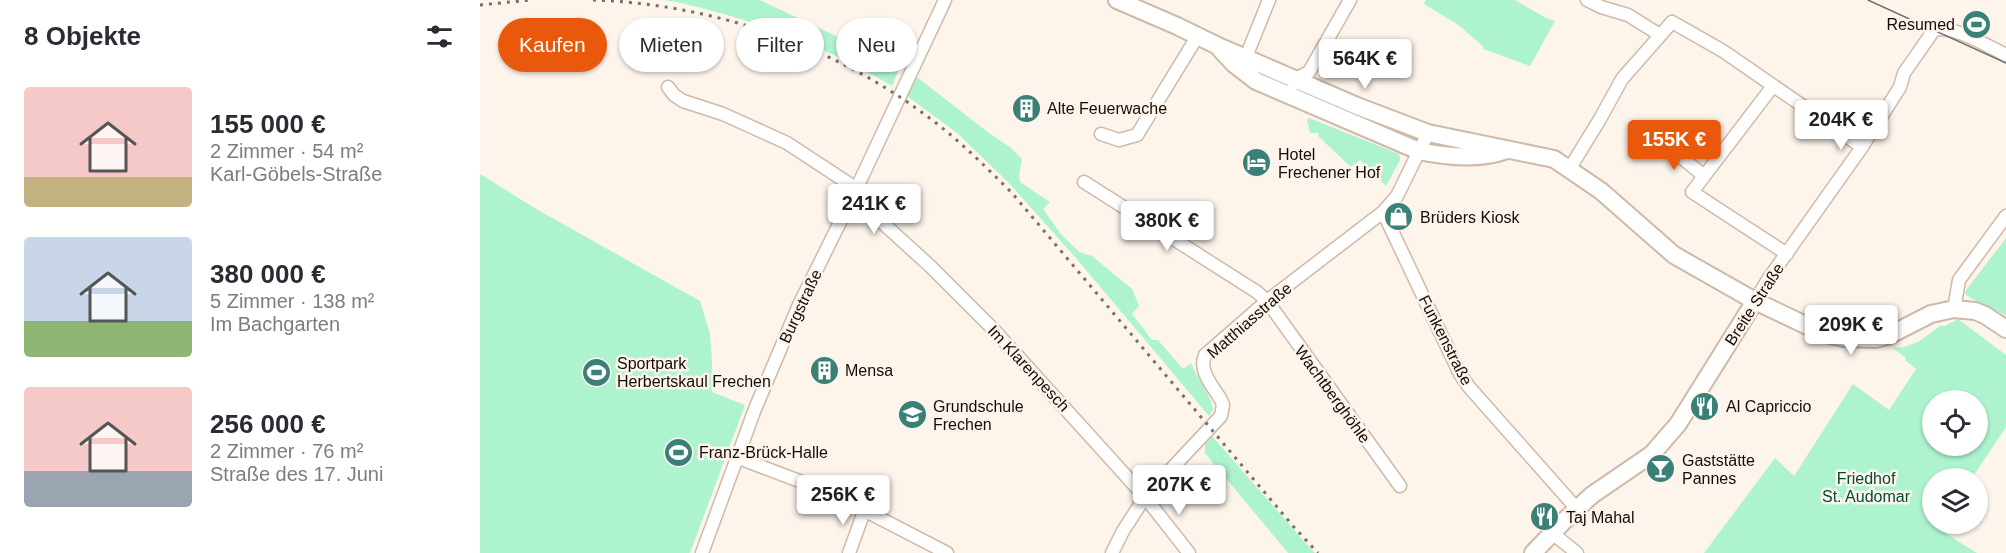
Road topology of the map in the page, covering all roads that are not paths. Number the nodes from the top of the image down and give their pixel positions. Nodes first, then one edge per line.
1 (945, 0) edge
2 (1117, 0) edge
3 (1269, 0) edge
4 (1350, 0) edge
5 (1587, 0) edge
6 (1660, 35) junction
7 (1197, 37) junction
8 (1218, 46) junction
9 (2006, 55) edge
10 (1246, 57) junction
11 (1295, 79) junction
12 (1773, 86) junction
13 (668, 87) dead end
14 (1288, 96) junction
15 (1428, 133) junction
16 (1101, 134) dead end
17 (1648, 140) dead end
18 (1862, 147) junction
19 (1506, 150) junction
20 (1419, 151) junction
21 (1570, 168) junction
22 (1704, 176) junction
23 (1084, 182) dead end
24 (855, 193) junction
25 (1383, 212) junction
26 (2006, 216) edge
27 (1787, 254) junction
28 (1267, 301) junction
29 (1755, 302) junction
30 (1954, 309) junction
31 (2006, 329) edge
32 (736, 457) junction
33 (1400, 486) dead end
34 (1145, 496) junction
35 (865, 509) junction
36 (1577, 509) junction
37 (1552, 533) junction
38 (702, 553) edge
39 (849, 553) edge
40 (947, 553) edge
41 (1112, 553) edge
42 (1189, 553) edge
43 (1533, 553) edge
44 (1577, 553) edge

1 - 24 street, Burgstraße
2 - 7 street
3 - 10 street
4 - 11 street
5 - 6 street
6 - 12 street
6 - 21 street
7 - 8 street
7 - 16 street
8 - 10 street
8 - 14 street
9 - 18 street, Breite Straße
10 - 11 street
11 - 14 street
11 - 15 street
12 - 18 street
12 - 22 street
13 - 24 street, Im Klarenpesch
14 - 20 street
15 - 19 street
15 - 20 street, Matthiasstraße
17 - 22 street
18 - 27 street, Breite Straße
19 - 20 street
19 - 21 street
20 - 25 street, Matthiasstraße
21 - 29 street
22 - 27 street
23 - 28 street, Wachtberghöhle
24 - 32 street, Burgstraße
24 - 34 street, Im Klarenpesch
25 - 28 street, Matthiasstraße
25 - 36 street, Funkenstraße
26 - 30 street
27 - 29 street, Breite Straße
28 - 33 street, Wachtberghöhle
28 - 34 street, Matthiasstraße
29 - 30 street
29 - 36 street, Breite Straße
30 - 31 street
32 - 35 street
32 - 38 street, Burgstraße
34 - 41 street, Matthiasstraße
34 - 42 street, Im Klarenpesch
35 - 39 street
35 - 40 street
36 - 37 street, Breite Straße
37 - 43 street, Breite Straße
37 - 44 street

